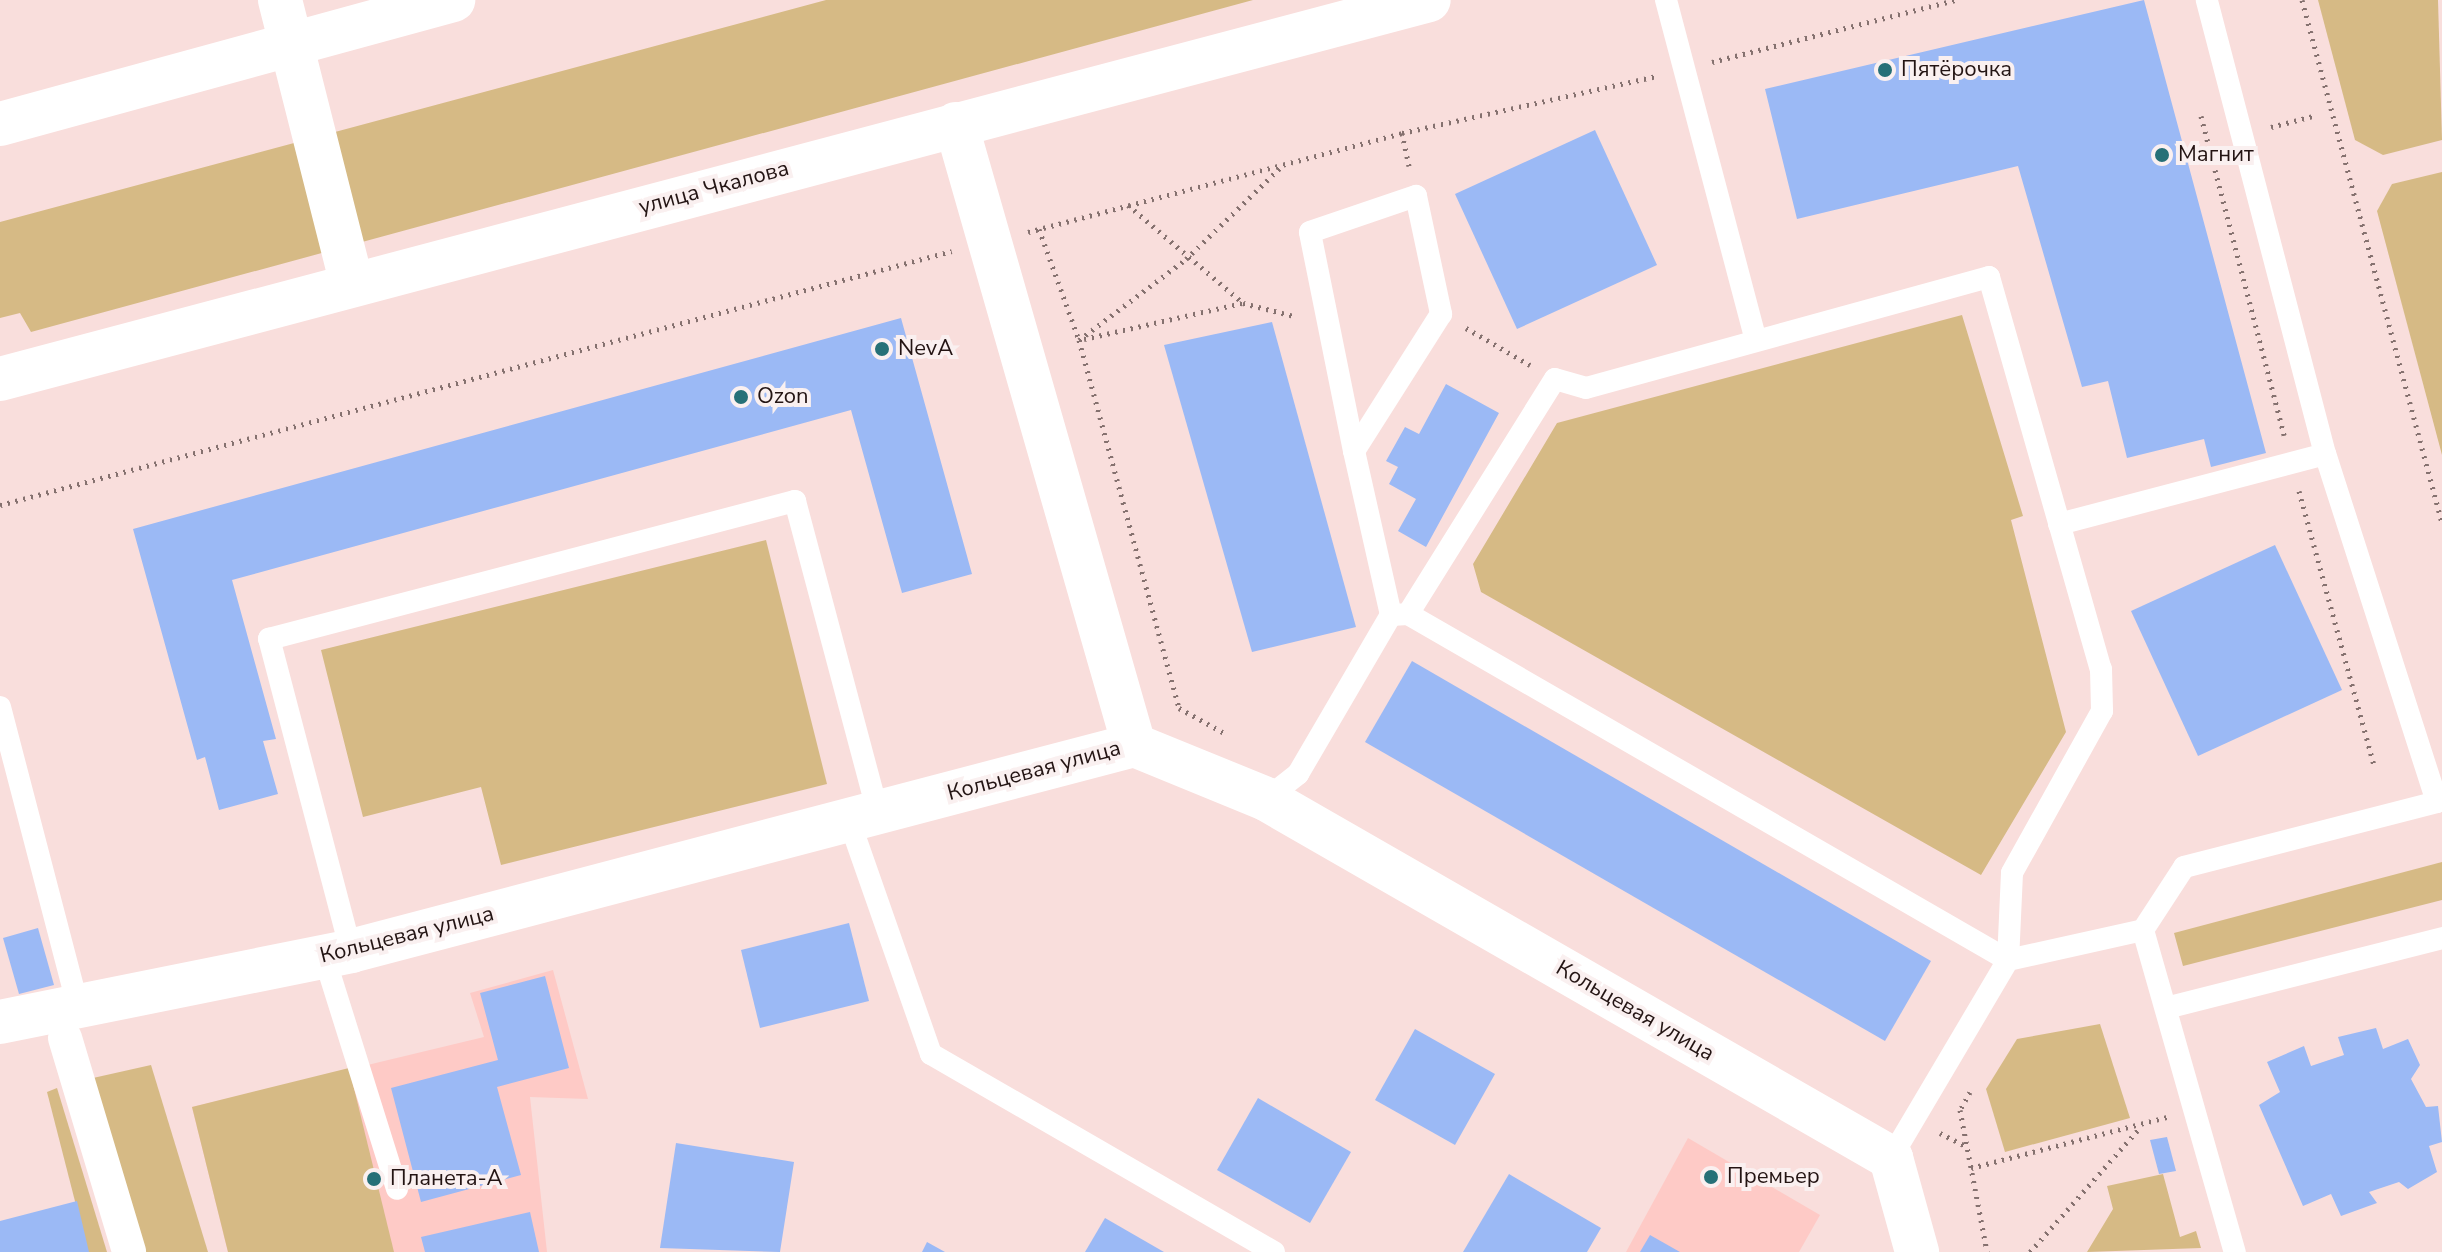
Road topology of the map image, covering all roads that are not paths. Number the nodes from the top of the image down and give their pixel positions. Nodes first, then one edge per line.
1 (280, 0) edge
2 (453, 0) edge
3 (1429, 0) edge
4 (1666, 0) edge
5 (2207, 0) edge
6 (292, 43) junction
7 (0, 124) edge
8 (956, 124) junction
9 (352, 285) junction
10 (1755, 336) junction
11 (0, 379) edge
12 (1354, 451) junction
13 (2325, 454) junction
14 (2059, 524) junction
15 (1400, 614) junction
16 (0, 707) edge
17 (1134, 745) junction
18 (1266, 799) junction
19 (864, 816) junction
20 (2143, 930) junction
21 (2442, 938) edge
22 (338, 953) junction
23 (2008, 960) junction
24 (2170, 1007) junction
25 (71, 1020) junction
26 (0, 1022) edge
27 (1891, 1158) junction
28 (397, 1189) dead end
29 (129, 1252) edge
30 (1274, 1252) edge
31 (1917, 1252) edge
32 (2235, 1252) edge

1 - 6 street
2 - 6 street
3 - 8 street, улица Чкалова
4 - 10 lane
5 - 13 lane
6 - 7 street
6 - 9 street
8 - 9 street, улица Чкалова
8 - 17 street
9 - 11 street, улица Чкалова
10 - 14 lane
10 - 15 lane
12 - 12 lane
12 - 15 lane
13 - 14 lane
13 - 20 lane
14 - 23 lane
15 - 18 lane
15 - 23 lane
16 - 25 lane
17 - 18 street, Кольцевая улица
17 - 19 street, Кольцевая улица
18 - 27 street, Кольцевая улица
19 - 22 street, Кольцевая улица
19 - 22 lane
19 - 30 lane
20 - 23 lane
20 - 24 lane
21 - 24 lane
22 - 25 street, Кольцевая улица
22 - 28 lane
23 - 27 lane
24 - 32 lane
25 - 26 street, Кольцевая улица
25 - 29 street
27 - 31 street

